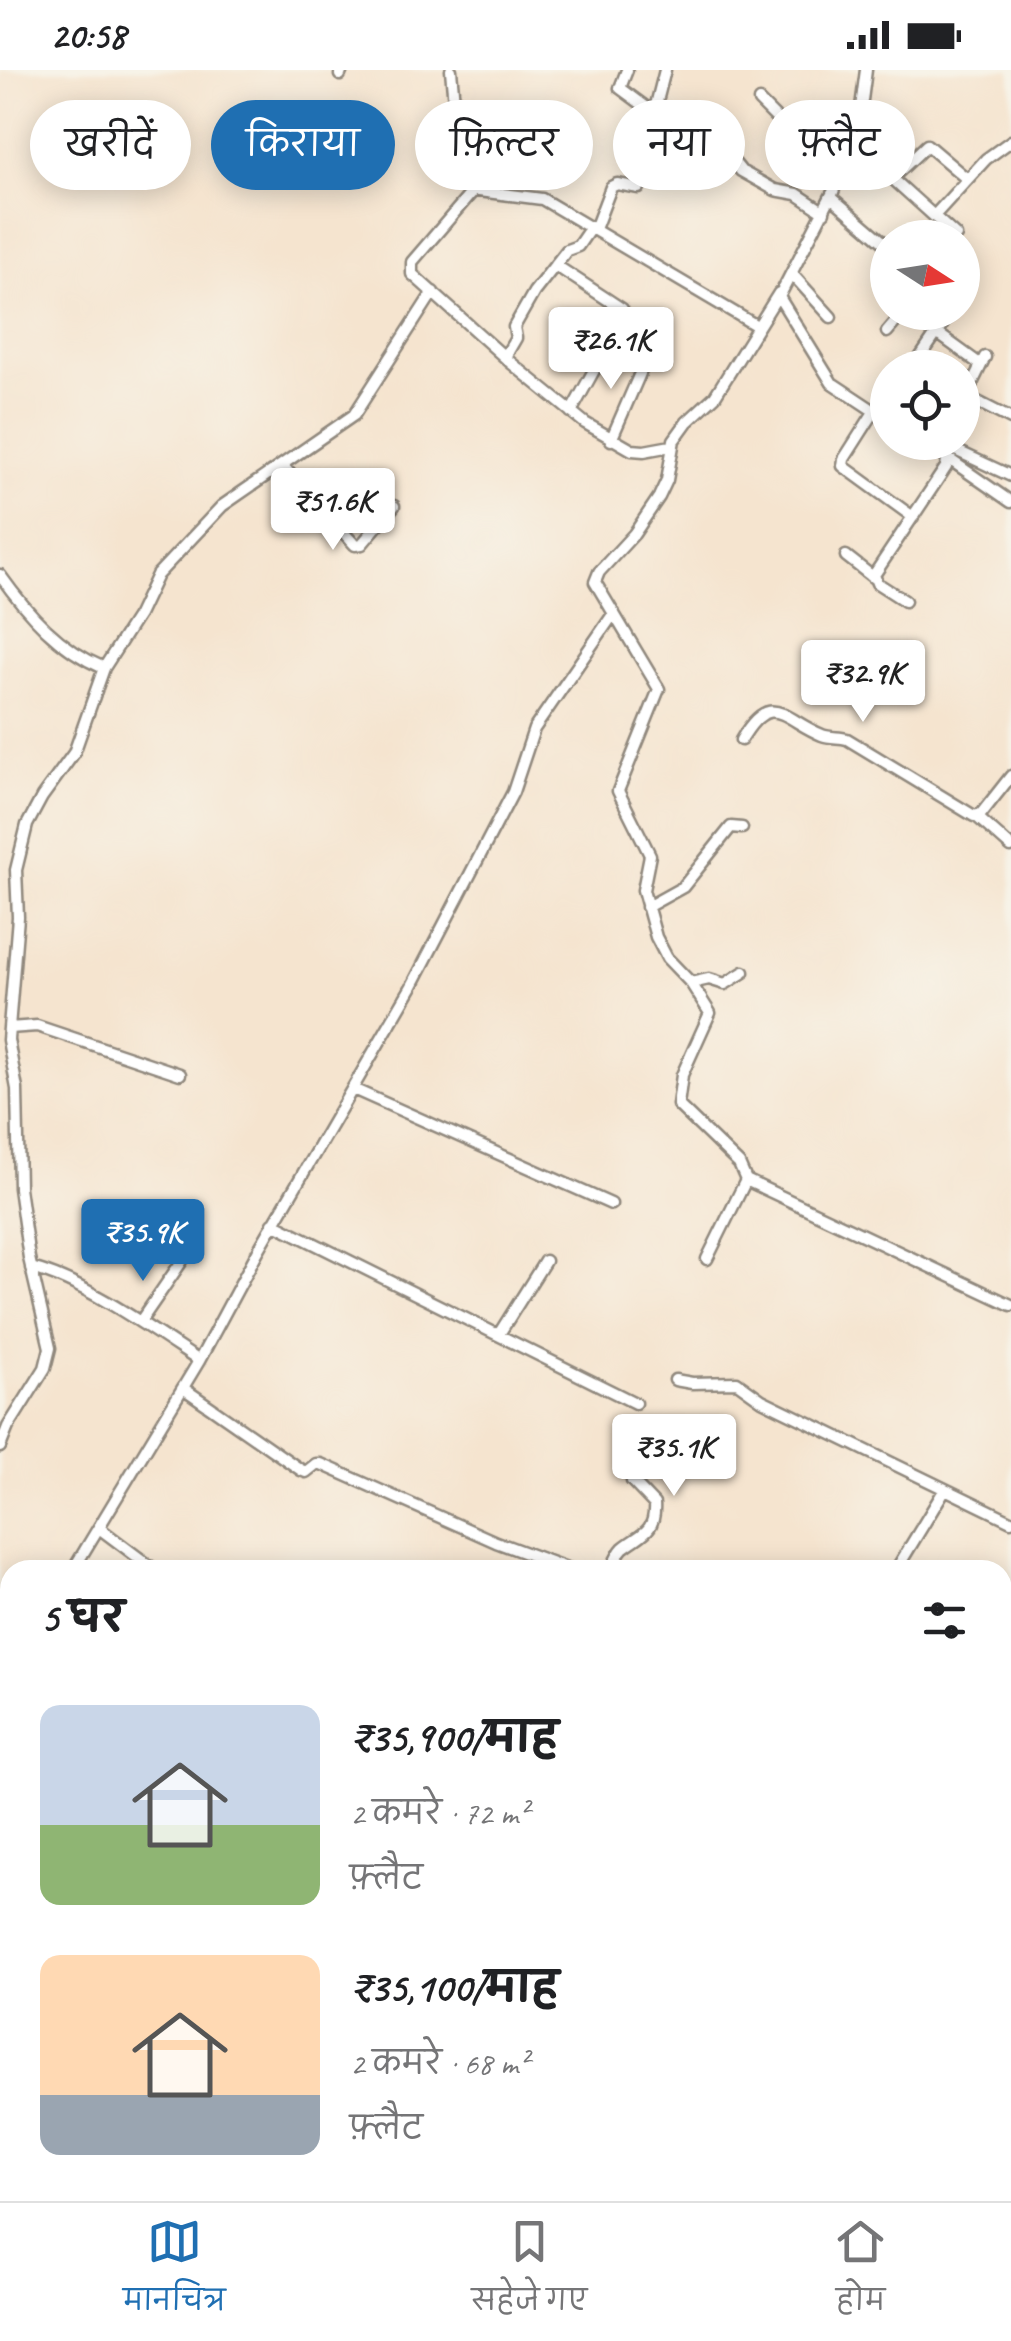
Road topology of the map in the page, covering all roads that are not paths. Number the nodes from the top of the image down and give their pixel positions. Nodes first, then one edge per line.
1 (451, 70) edge
2 (627, 70) edge
3 (665, 70) edge
4 (866, 70) edge
5 (637, 100) edge
6 (657, 100) edge
7 (862, 100) edge
8 (759, 101) dead end
9 (765, 107) edge
10 (1011, 141) edge
11 (915, 157) edge
12 (745, 173) edge
13 (968, 178) junction
14 (613, 186) edge
15 (834, 190) edge
16 (905, 190) edge
17 (473, 192) junction
18 (831, 198) junction
19 (824, 212) junction
20 (934, 216) junction
21 (938, 220) edge
22 (593, 228) junction
23 (870, 231) edge
24 (556, 265) junction
25 (792, 274) junction
26 (432, 292) junction
27 (779, 293) junction
28 (831, 318) dead end
29 (757, 326) junction
30 (939, 330) edge
31 (937, 333) junction
32 (611, 344) junction
33 (925, 350) edge
34 (965, 350) edge
35 (505, 357) junction
36 (980, 406) edge
37 (870, 409) edge
38 (571, 412) junction
39 (1011, 419) edge
40 (870, 428) edge
41 (612, 440) junction
42 (671, 446) junction
43 (939, 460) edge
44 (961, 460) edge
45 (975, 460) edge
46 (282, 465) junction
47 (1011, 476) edge
48 (1011, 502) edge
49 (394, 506) dead end
50 (913, 517) junction
51 (846, 556) dead end
52 (0, 575) edge
53 (874, 578) junction
54 (905, 601) dead end
55 (614, 612) junction
56 (104, 668) junction
57 (741, 740) dead end
58 (1011, 776) edge
59 (976, 816) junction
60 (742, 828) dead end
61 (1011, 847) edge
62 (647, 907) junction
63 (744, 972) dead end
64 (691, 983) junction
65 (8, 1028) junction
66 (180, 1074) dead end
67 (353, 1089) junction
68 (746, 1180) junction
69 (610, 1204) dead end
70 (274, 1223) junction
71 (163, 1243) dead end
72 (707, 1259) dead end
73 (545, 1261) dead end
74 (31, 1268) junction
75 (1011, 1288) edge
76 (1008, 1304) edge
77 (140, 1322) junction
78 (499, 1334) junction
79 (199, 1360) junction
80 (675, 1380) dead end
81 (183, 1388) junction
82 (635, 1403) dead end
83 (637, 1432) dead end
84 (0, 1444) edge
85 (945, 1489) junction
86 (1011, 1521) edge
87 (99, 1528) junction
88 (79, 1560) edge
89 (142, 1560) edge
90 (545, 1560) edge
91 (617, 1560) edge
92 (902, 1560) edge

1 - 17 street
2 - 5 street
3 - 6 street
4 - 7 street
8 - 9 street
10 - 13 street
11 - 13 street
12 - 19 street
13 - 20 street
14 - 22 street
15 - 18 street
16 - 20 street
17 - 22 street
17 - 26 street
18 - 19 street
18 - 23 street
19 - 25 street
20 - 21 street
22 - 24 street
22 - 29 street
24 - 32 street
24 - 35 street
25 - 27 street
25 - 28 street
26 - 35 street
26 - 46 street
27 - 29 street
27 - 37 street
29 - 42 street
30 - 31 street
31 - 33 street
31 - 34 street
32 - 38 street
32 - 41 street
35 - 38 street
36 - 39 street
38 - 41 street
40 - 50 street
41 - 42 street
42 - 55 street
43 - 50 street
44 - 48 street
45 - 47 street
46 - 49 street
46 - 56 street
50 - 53 street
51 - 53 street
52 - 56 street
53 - 54 street
55 - 62 street
55 - 67 street
56 - 65 street
57 - 59 street
58 - 59 street
59 - 61 street
60 - 62 street
62 - 64 street
63 - 64 street
64 - 68 street
65 - 66 street
65 - 74 street
67 - 69 street
67 - 70 street
68 - 72 street
68 - 76 street
70 - 78 street
70 - 79 street
71 - 77 street
73 - 78 street
74 - 77 street
74 - 84 street
75 - 76 street
77 - 79 street
78 - 82 street
79 - 81 street
80 - 85 street
81 - 87 street
81 - 90 street
83 - 91 street
85 - 86 street
85 - 92 street
87 - 88 street
87 - 89 street

